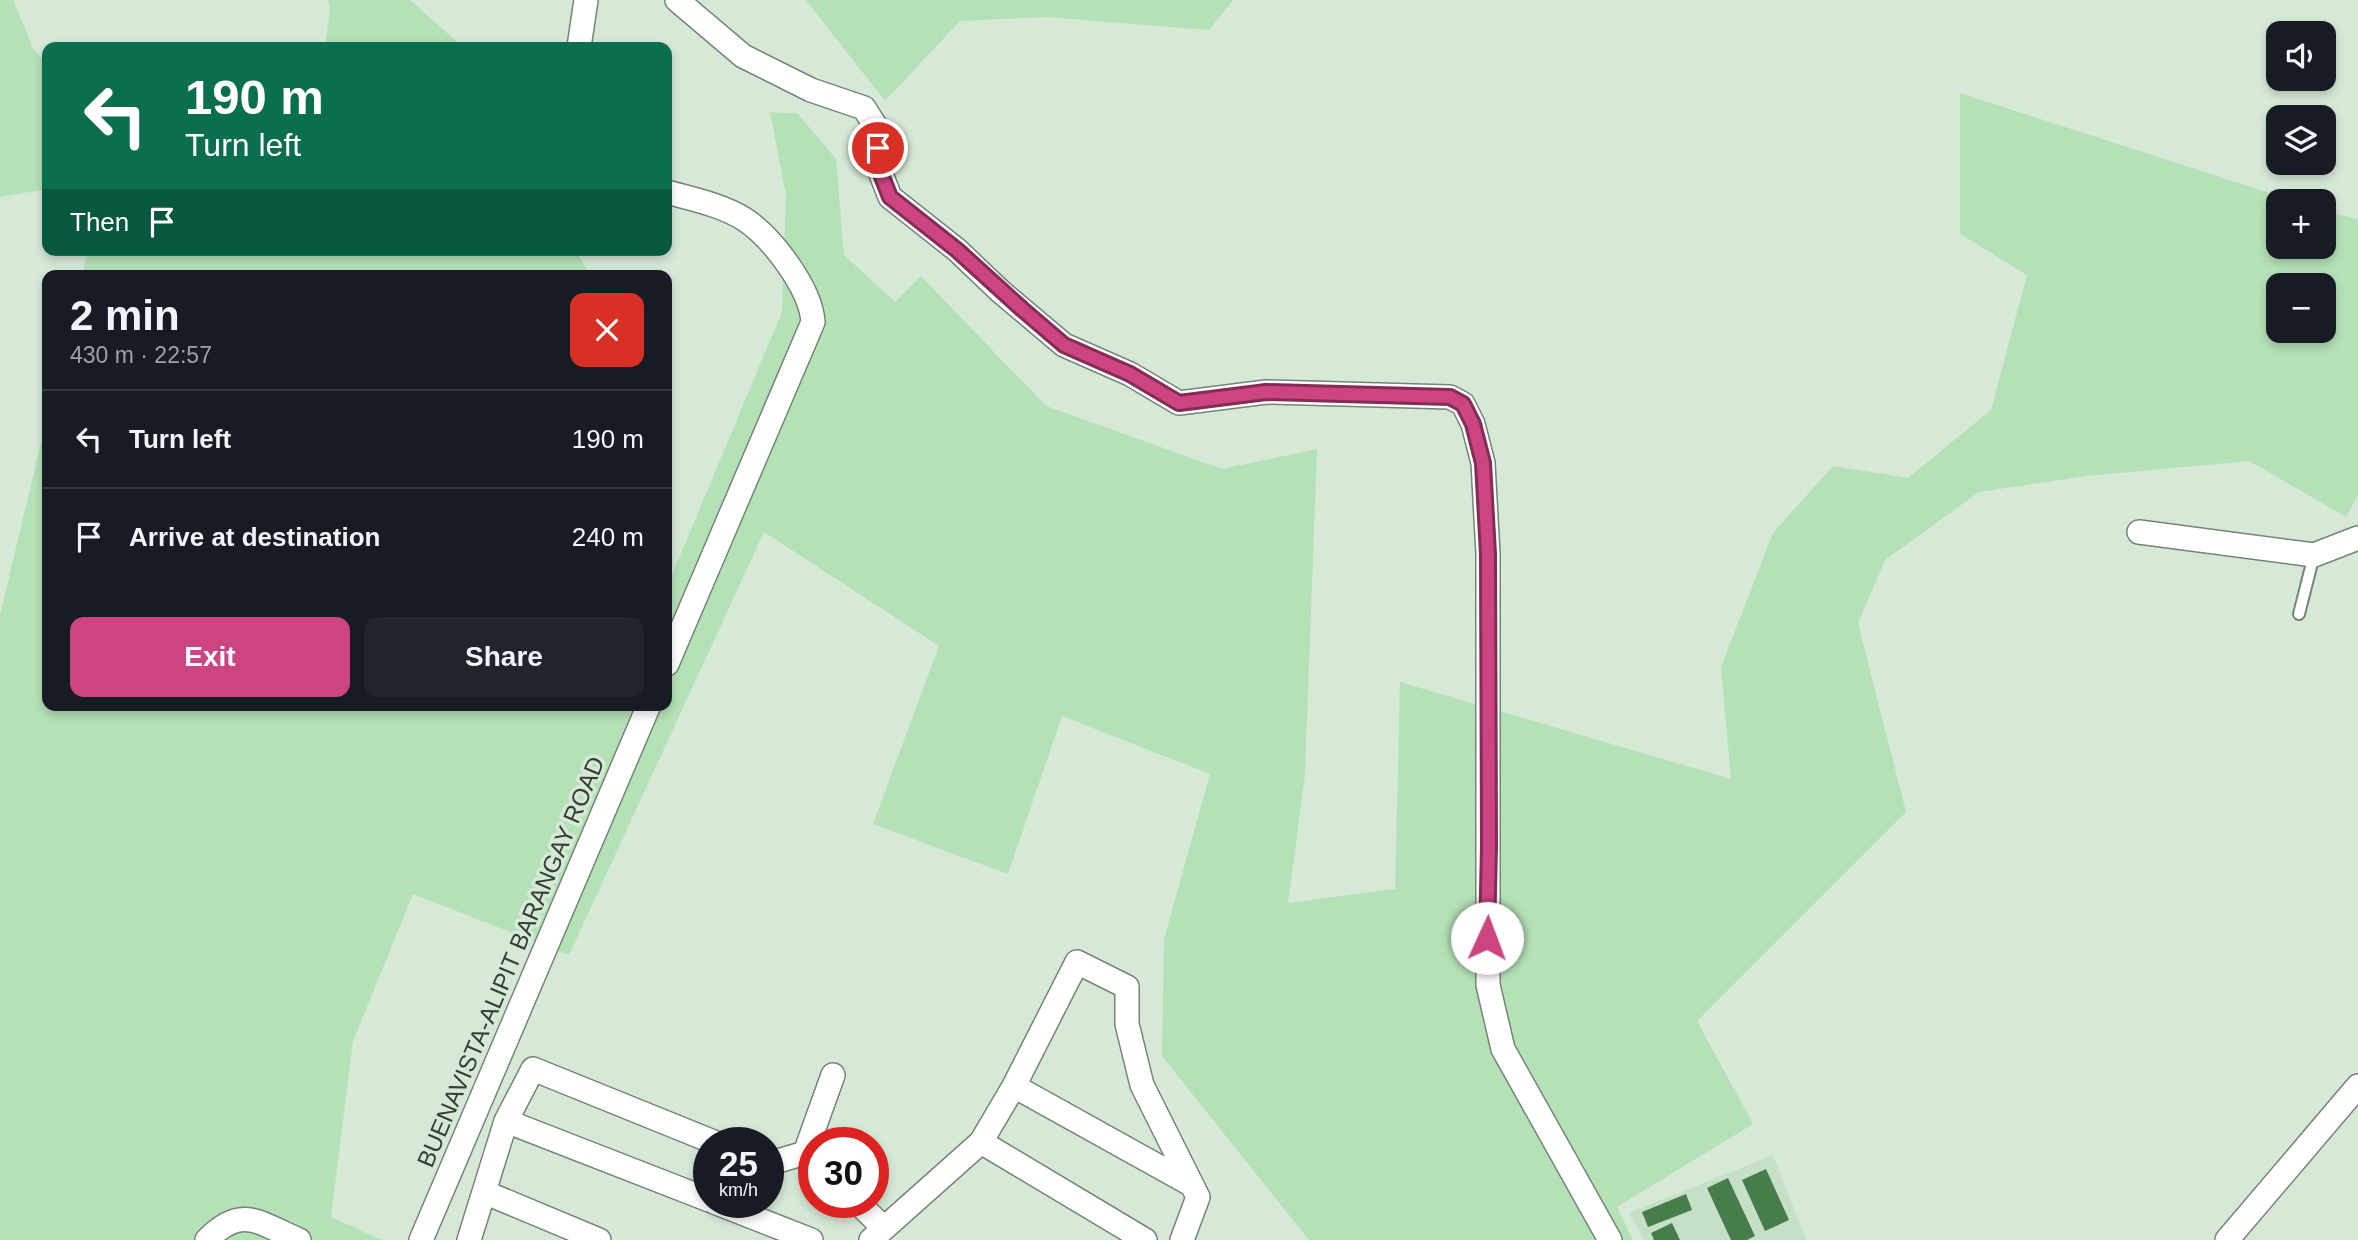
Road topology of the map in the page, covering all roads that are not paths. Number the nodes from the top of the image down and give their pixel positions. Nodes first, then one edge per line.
1 (586, 0) edge
2 (677, 0) edge
3 (580, 42) edge
4 (672, 194) edge
5 (2139, 532) dead end
6 (2358, 538) edge
7 (2314, 555) junction
8 (2299, 614) dead end
9 (672, 652) edge
10 (646, 711) edge
11 (833, 1075) dead end
12 (1014, 1086) junction
13 (2358, 1086) edge
14 (506, 1121) junction
15 (818, 1127) edge
16 (693, 1134) edge
17 (981, 1142) junction
18 (1192, 1185) junction
19 (484, 1192) junction
20 (693, 1194) edge
21 (755, 1218) edge
22 (867, 1218) edge
23 (1109, 1232) edge
24 (877, 1234) edge
25 (207, 1240) edge
26 (299, 1240) edge
27 (421, 1240) edge
28 (469, 1240) edge
29 (599, 1240) edge
30 (811, 1240) edge
31 (1145, 1240) edge
32 (1182, 1240) edge
33 (1610, 1240) edge
34 (2227, 1240) edge

1 - 3 street
2 - 33 street
4 - 9 street
5 - 7 street
6 - 7 street
7 - 8 lane
10 - 27 street, BUENAVISTA-ALIPIT BARANGAY ROAD
11 - 15 street
12 - 17 street
12 - 18 street
12 - 18 street
13 - 34 street
14 - 16 street
14 - 19 street
14 - 20 street
17 - 23 street
17 - 24 street
18 - 32 street
19 - 28 street
19 - 29 street
21 - 30 street
22 - 24 street
23 - 31 street
25 - 26 street

